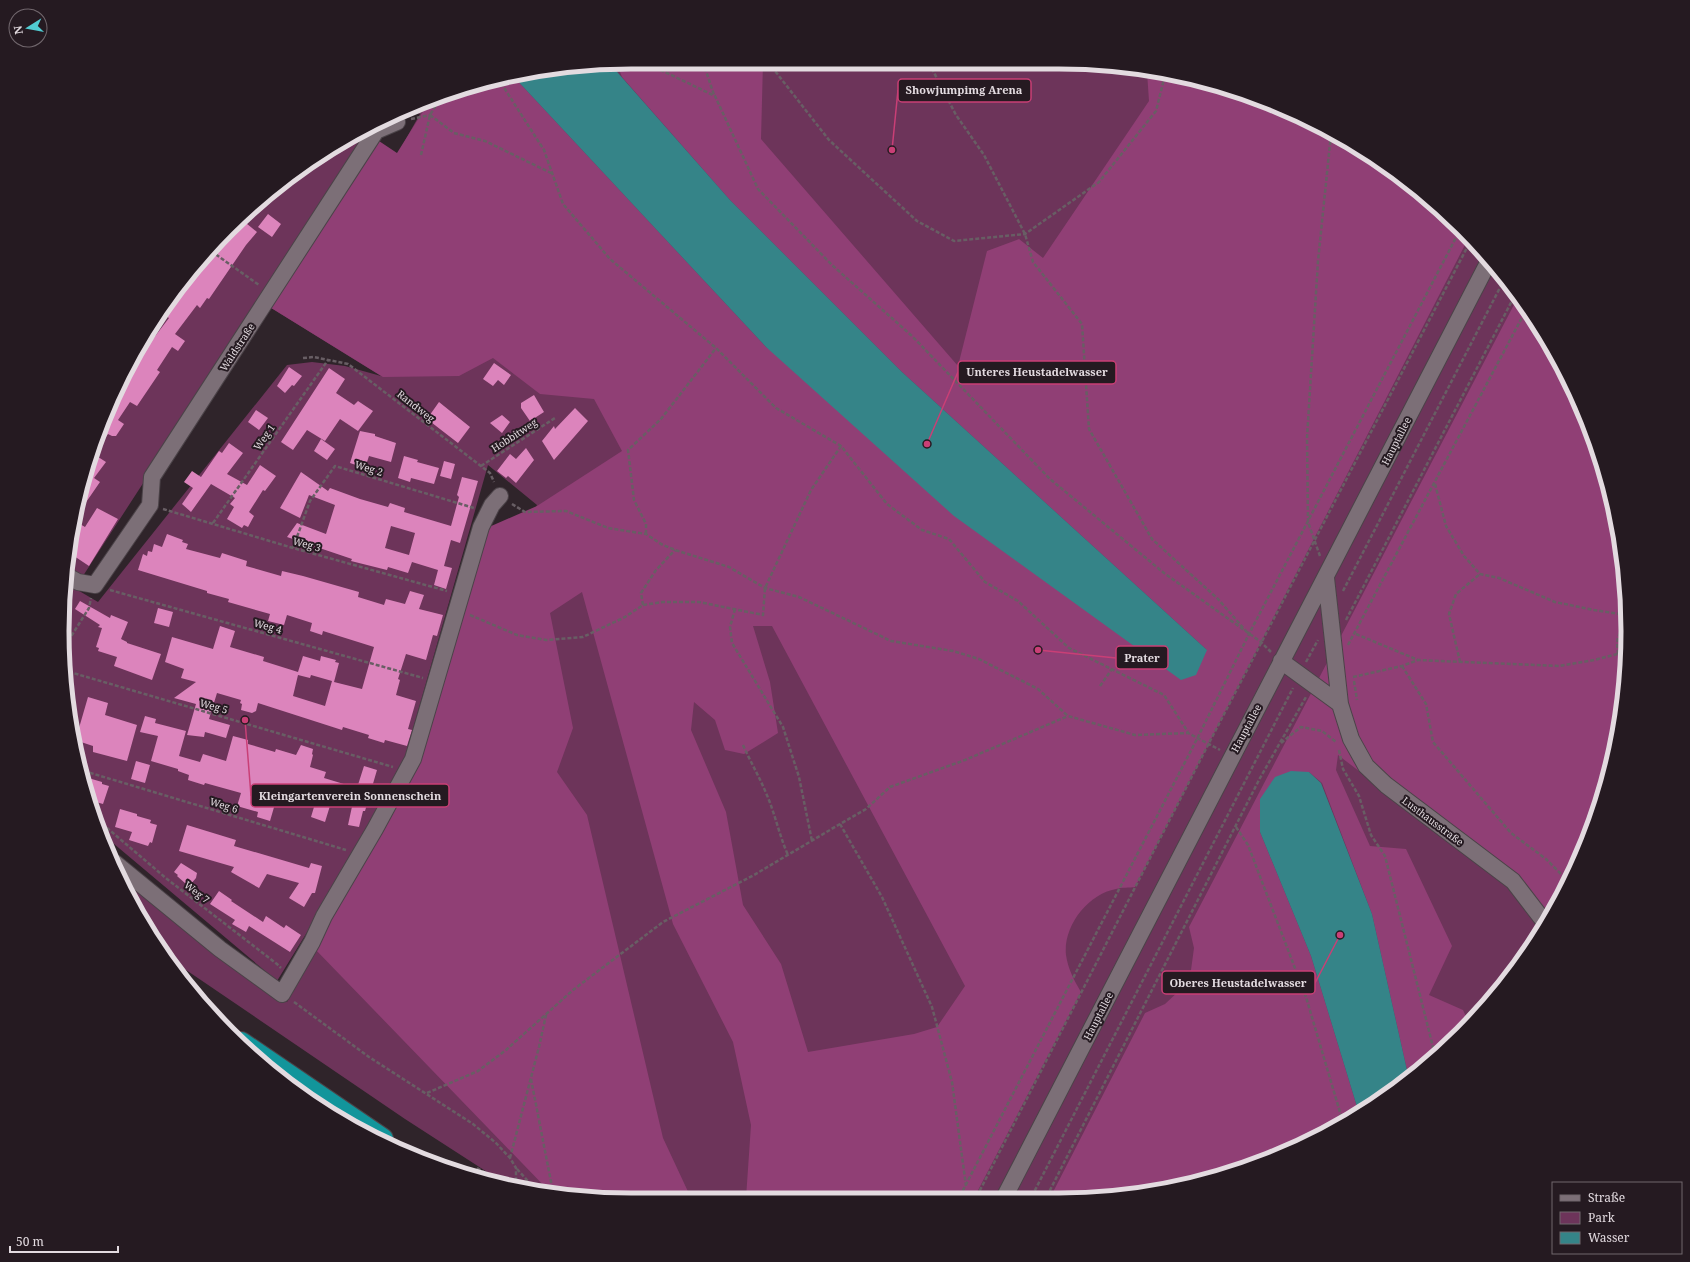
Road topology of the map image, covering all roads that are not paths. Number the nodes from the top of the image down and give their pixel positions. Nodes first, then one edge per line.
1 (397, 122) road end
2 (1486, 265) edge
3 (500, 496) road end
4 (1326, 578) junction
5 (72, 579) edge
6 (1281, 662) junction
7 (1340, 704) junction
8 (123, 870) edge
9 (1542, 919) edge
10 (277, 1068) edge
11 (355, 1121) edge
12 (1007, 1193) edge

1 - 5 street, Waldstraße
2 - 4 street, Hauptallee
3 - 8 street
4 - 6 street, Hauptallee
4 - 7 street, Lusthausstraße
6 - 7 street
6 - 12 street, Hauptallee
7 - 9 street, Lusthausstraße
10 - 11 highway

